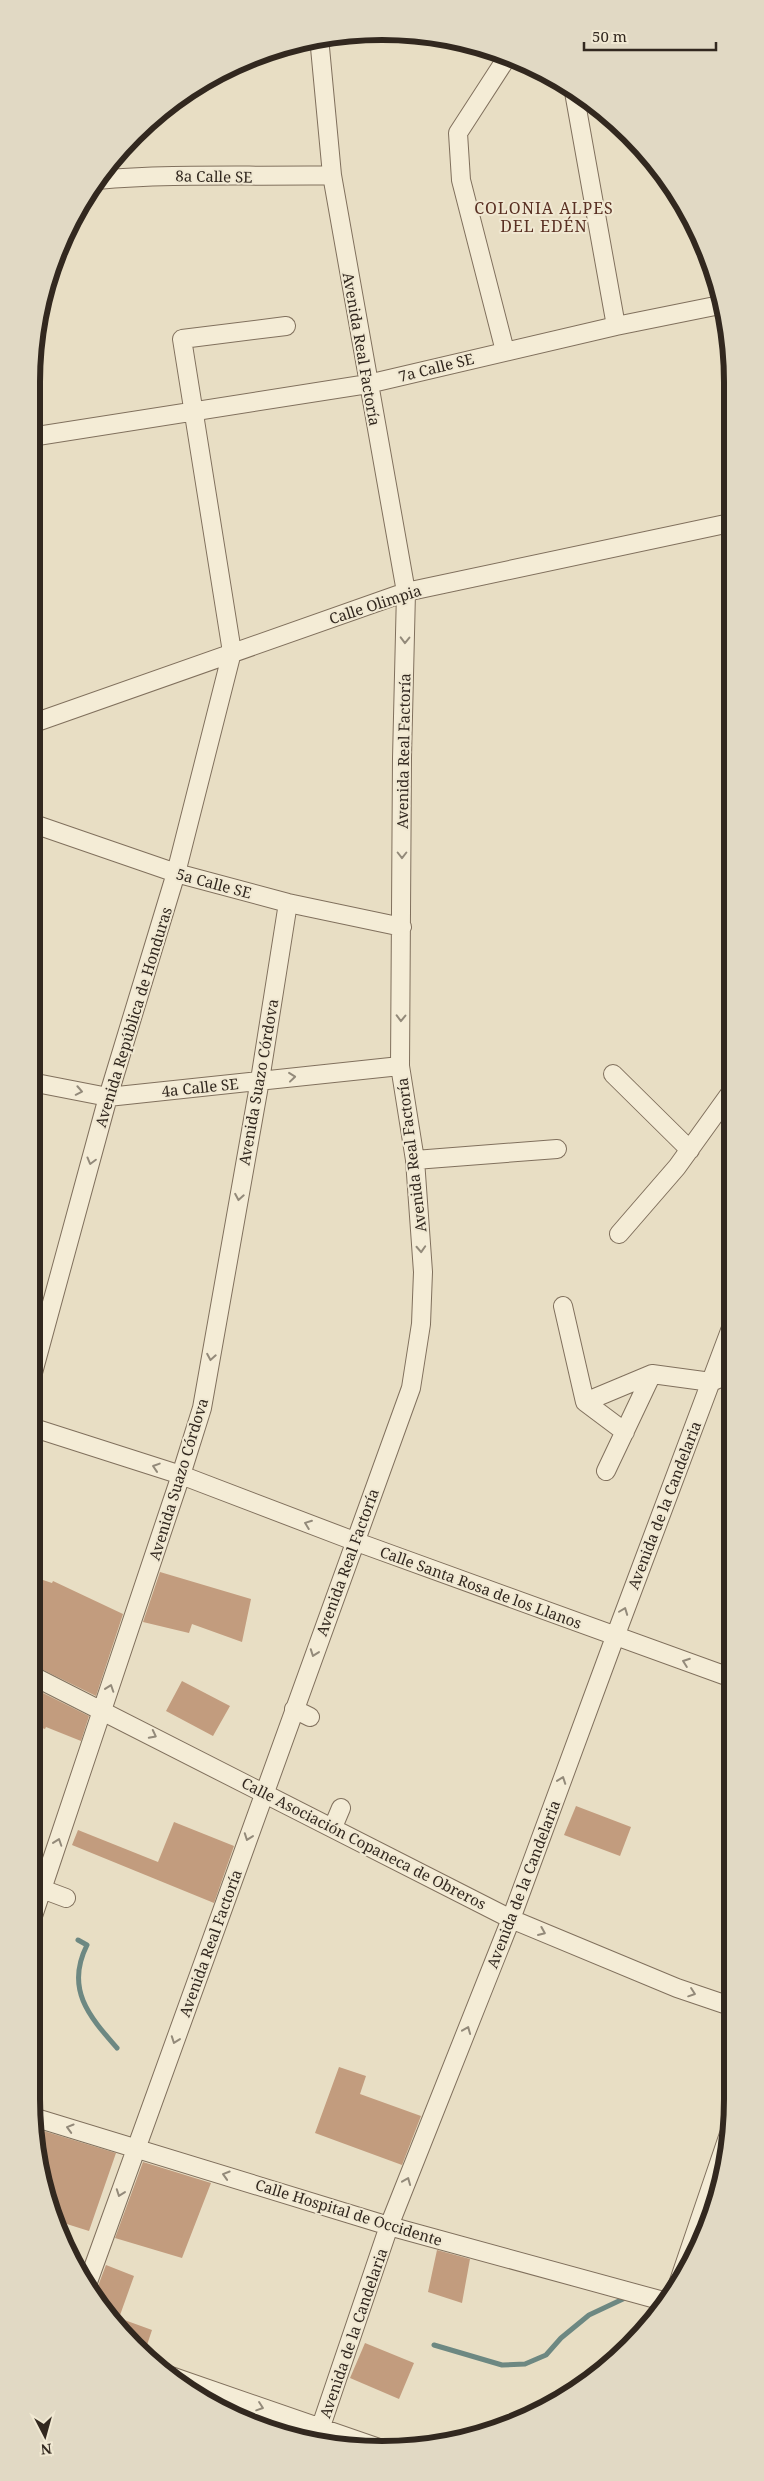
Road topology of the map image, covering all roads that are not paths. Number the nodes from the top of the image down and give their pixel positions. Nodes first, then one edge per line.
1 (320, 46) edge
2 (504, 62) edge
3 (576, 101) edge
4 (332, 175) junction
5 (107, 179) edge
6 (715, 306) edge
7 (286, 326) dead end
8 (616, 326) junction
9 (505, 350) junction
10 (368, 384) junction
11 (192, 410) junction
12 (40, 435) edge
13 (724, 524) edge
14 (406, 592) junction
15 (232, 652) junction
16 (40, 721) edge
17 (40, 826) edge
18 (176, 873) junction
19 (288, 903) junction
20 (402, 926) junction
21 (400, 1066) junction
22 (613, 1074) dead end
23 (260, 1080) junction
24 (40, 1084) edge
25 (108, 1097) junction
26 (724, 1102) edge
27 (557, 1149) dead end
28 (690, 1150) junction
29 (415, 1160) junction
30 (619, 1234) dead end
31 (563, 1306) dead end
32 (40, 1347) edge
33 (724, 1348) edge
34 (652, 1374) junction
35 (724, 1376) edge
36 (710, 1382) junction
37 (585, 1402) junction
38 (40, 1430) edge
39 (624, 1432) junction
40 (606, 1471) dead end
41 (182, 1475) junction
42 (354, 1541) junction
43 (614, 1637) junction
44 (724, 1675) edge
45 (40, 1679) edge
46 (102, 1710) junction
47 (294, 1710) junction
48 (310, 1717) dead end
49 (264, 1792) junction
50 (341, 1808) dead end
51 (333, 1827) junction
52 (42, 1890) junction
53 (40, 1896) edge
54 (66, 1898) dead end
55 (511, 1919) junction
56 (724, 2004) edge
57 (41, 2119) edge
58 (136, 2148) junction
59 (715, 2174) edge
60 (389, 2226) junction
61 (691, 2246) edge
62 (90, 2276) edge
63 (658, 2300) edge
64 (200, 2388) edge
65 (318, 2434) edge

1 - 4 street, Avenida Real Factoría
2 - 9 street
3 - 8 street
4 - 5 street, 8a Calle SE
4 - 10 street, Avenida Real Factoría
6 - 8 street, 7a Calle SE
7 - 11 street
8 - 9 street, 7a Calle SE
9 - 10 street, 7a Calle SE
10 - 11 street, 7a Calle SE
10 - 14 street, Avenida Real Factoría
11 - 12 street, 7a Calle SE
11 - 15 street
13 - 14 street, Calle Olimpia
14 - 15 street, Calle Olimpia
14 -> 20 street, Avenida Real Factoría
15 - 16 street, Calle Olimpia
15 - 18 street, Avenida República de Honduras
17 - 18 street, 5a Calle SE
18 - 19 street, 5a Calle SE
18 - 25 street, Avenida República de Honduras
19 - 20 street, 5a Calle SE
19 - 23 street, Avenida Suazo Córdova
20 -> 21 street, Avenida Real Factoría
23 -> 21 street, 4a Calle SE
21 - 29 street, Avenida Real Factoría
22 - 28 street
23 - 25 street, 4a Calle SE
23 -> 41 street, Avenida Suazo Córdova
24 -> 25 street, 4a Calle SE
25 -> 32 street, Avenida República de Honduras
26 - 28 street
27 - 29 street
28 - 30 street
29 -> 42 street, Avenida Real Factoría
31 - 37 street
33 - 36 street, Avenida de la Candelaria
34 - 36 street
34 - 37 street
34 - 39 street
35 - 36 street
43 -> 36 street, Avenida de la Candelaria
37 - 39 street
41 -> 38 street, Calle Santa Rosa de los Llanos
39 - 40 street
42 -> 41 street, Calle Santa Rosa de los Llanos
46 -> 41 street, Avenida Suazo Córdova
42 - 43 street, Calle Santa Rosa de los Llanos
42 -> 47 street, Avenida Real Factoría
44 -> 43 street, Calle Santa Rosa de los Llanos
55 -> 43 street, Avenida de la Candelaria
45 - 46 street, Calle Asociación Copaneca de Obreros
46 -> 49 street, Calle Asociación Copaneca de Obreros
52 -> 46 street, Avenida Suazo Córdova
47 - 48 street
47 - 49 street, Avenida Real Factoría
49 - 51 street, Calle Asociación Copaneca de Obreros
49 -> 58 street, Avenida Real Factoría
50 - 51 street
51 - 55 street, Calle Asociación Copaneca de Obreros
52 - 53 street, Avenida Suazo Córdova
52 - 54 street
55 -> 56 street, Calle Asociación Copaneca de Obreros
60 -> 55 street, Avenida de la Candelaria
58 -> 57 street, Calle Hospital de Occidente
60 -> 58 street, Calle Hospital de Occidente
58 -> 62 street, Avenida Real Factoría
59 - 61 street
60 - 63 street, Calle Hospital de Occidente
60 - 65 street, Avenida de la Candelaria
64 -> 65 street

